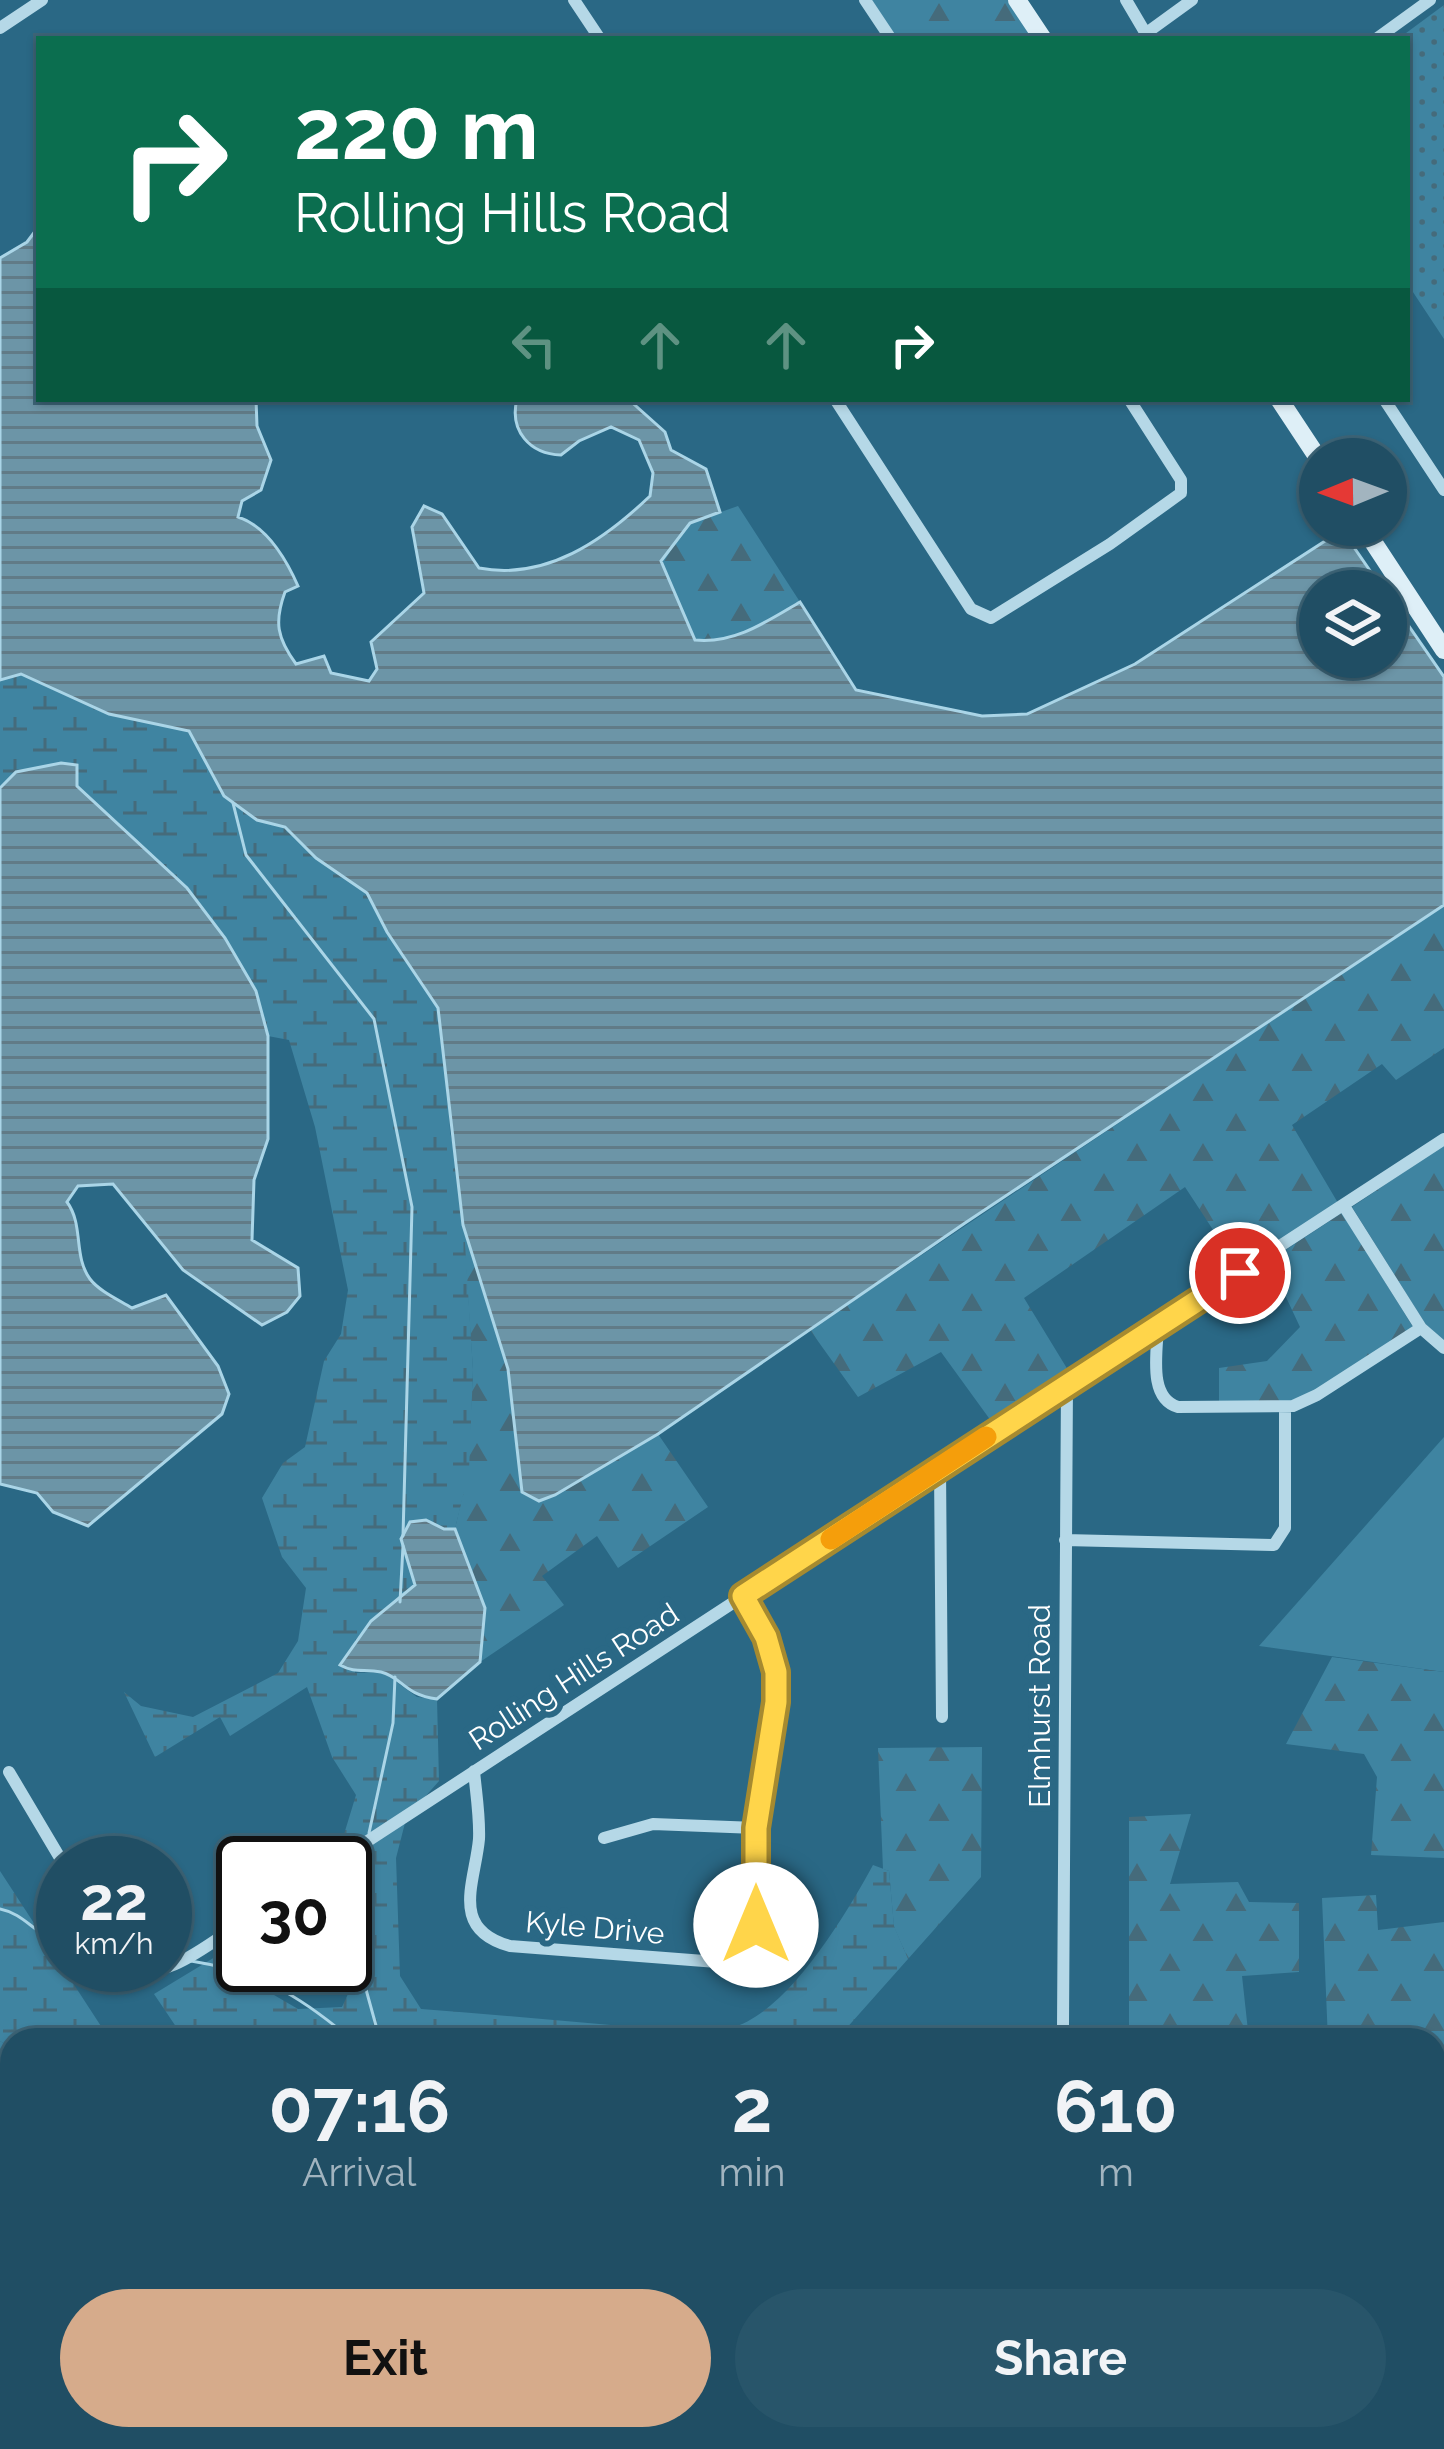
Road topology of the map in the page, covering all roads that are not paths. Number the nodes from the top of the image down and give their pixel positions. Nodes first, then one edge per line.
1 (42, 0) edge
2 (574, 0) edge
3 (865, 0) edge
4 (1018, 0) edge
5 (1126, 0) edge
6 (1192, 0) edge
7 (1430, 0) edge
8 (0, 28) edge
9 (598, 36) edge
10 (889, 36) edge
11 (1041, 36) edge
12 (1147, 36) edge
13 (1380, 36) edge
14 (837, 402) edge
15 (1132, 402) edge
16 (1282, 402) edge
17 (1386, 402) edge
18 (1305, 438) edge
19 (1444, 490) edge
20 (1376, 546) edge
21 (1444, 650) edge
22 (1444, 1139) edge
23 (1344, 1205) junction
24 (1159, 1326) junction
25 (1421, 1328) junction
26 (1444, 1348) edge
27 (1067, 1384) junction
28 (1285, 1408) junction
29 (940, 1467) junction
30 (1065, 1540) junction
31 (743, 1596) junction
32 (942, 1717) dead end
33 (474, 1771) junction
34 (8, 1772) dead end
35 (756, 1828) junction
36 (47, 1836) edge
37 (372, 1838) edge
38 (604, 1838) dead end
39 (1063, 2027) dead end

1 - 8 street
2 - 9 street
3 - 10 street
4 - 11 street
5 - 12 street
6 - 12 street
7 - 13 street
14 - 15 street
16 - 18 street
17 - 19 street
20 - 21 street
22 - 23 street, Rolling Hills Road
23 - 24 street, Rolling Hills Road
23 - 25 street
24 - 27 street, Rolling Hills Road
24 - 28 street
25 - 26 street
25 - 28 street
27 - 29 street, Rolling Hills Road
27 - 30 street, Elmhurst Road
28 - 30 street
29 - 31 street, Rolling Hills Road
29 - 32 street
30 - 39 street, Elmhurst Road
31 - 33 street, Rolling Hills Road
31 - 35 street, Kyle Drive
33 - 35 street, Kyle Drive
33 - 37 street, Rolling Hills Road
34 - 36 street
35 - 38 street

